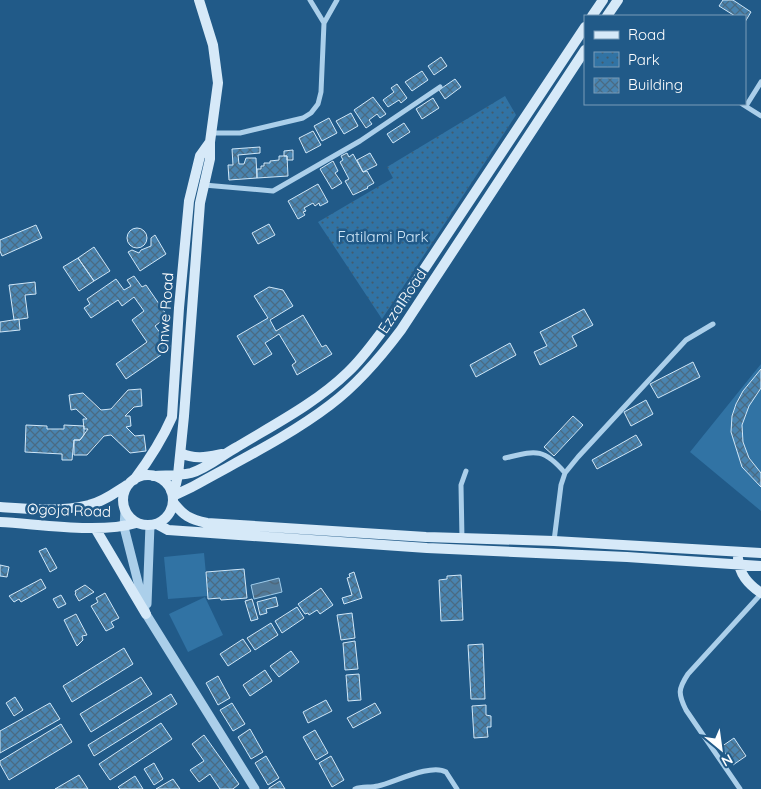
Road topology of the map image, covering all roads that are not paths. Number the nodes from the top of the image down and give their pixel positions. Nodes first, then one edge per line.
1 (199, 0) edge
2 (310, 0) edge
3 (337, 0) edge
4 (618, 0) edge
5 (601, 3) edge
6 (593, 15) edge
7 (611, 15) edge
8 (324, 23) junction
9 (584, 29) edge
10 (584, 52) edge
11 (761, 82) edge
12 (440, 86) dead end
13 (746, 102) edge
14 (744, 105) edge
15 (761, 116) edge
16 (211, 137) junction
17 (204, 185) junction
18 (179, 308) junction
19 (192, 309) junction
20 (389, 322) junction
21 (712, 324) dead end
22 (401, 330) junction
23 (181, 453) junction
24 (226, 454) junction
25 (505, 458) dead end
26 (466, 471) dead end
27 (565, 473) junction
28 (178, 475) junction
29 (153, 476) junction
30 (132, 481) junction
31 (173, 496) junction
32 (0, 507) edge
33 (125, 511) junction
34 (0, 522) edge
35 (136, 522) junction
36 (154, 524) junction
37 (124, 527) junction
38 (94, 528) junction
39 (462, 538) junction
40 (554, 541) junction
41 (737, 552) junction
42 (761, 553) edge
43 (738, 564) junction
44 (761, 566) edge
45 (761, 594) edge
46 (146, 614) junction
47 (255, 789) edge
48 (355, 789) edge
49 (457, 789) edge
50 (740, 789) edge

1 - 16 main road, Onwe Road
2 - 8 street
3 - 8 street
4 - 7 main road
5 - 6 main road
5 - 7 street
8 - 16 street
9 - 20 main road, Ezza Road
10 - 22 main road, Ezza Road
11 - 13 street
12 - 17 street
14 - 15 street
16 - 17 main road, Onwe Road
16 - 18 main road, Onwe Road
17 - 19 main road, Onwe Road
18 - 19 main road
18 - 30 main road, Onwe Road
19 - 23 main road, Onwe Road
20 - 22 main road
20 - 24 main road, Ezza Road
21 - 27 street
22 - 31 main road, Ezza Road
23 - 24 main road
23 - 28 main road, Onwe Road
24 - 28 main road, Ezza Road
25 - 27 street
26 - 39 street
27 - 40 street
28 - 29 main road, Ezza Road
28 - 31 main road, Onwe Road
29 - 30 main road
29 - 31 main road
30 - 32 main road, Ogoja Road
30 - 33 main road
31 - 36 main road
31 - 39 main road
33 - 35 main road
33 - 37 street
34 - 38 main road, Ogoja Road
35 - 36 main road
35 - 37 main road, Ogoja Road
36 - 43 main road
36 - 46 street
37 - 38 main road, Ogoja Road
37 - 46 street
38 - 46 main road
39 - 40 main road
40 - 41 main road
41 - 42 main road
41 - 43 main road
43 - 44 main road
43 - 45 main road
45 - 50 street
46 - 47 street
48 - 49 street

